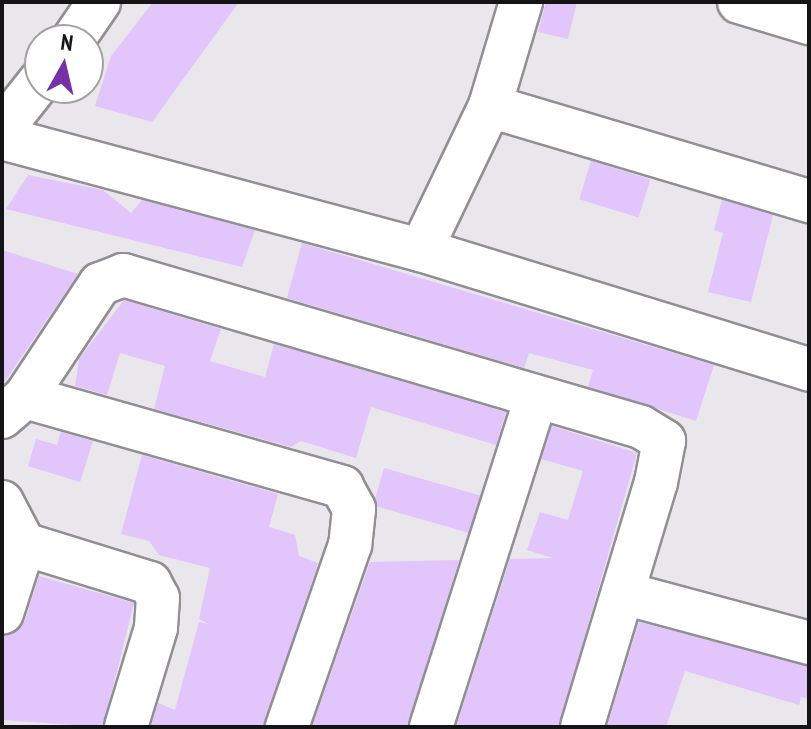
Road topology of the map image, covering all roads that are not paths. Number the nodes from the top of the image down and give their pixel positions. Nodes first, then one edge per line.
1 (99, 2) edge
2 (521, 2) edge
3 (739, 2) edge
4 (806, 16) edge
5 (84, 24) edge
6 (24, 101) edge
7 (490, 106) junction
8 (2, 129) edge
9 (2, 138) edge
10 (809, 201) edge
11 (421, 250) junction
12 (809, 369) edge
13 (536, 397) junction
14 (14, 407) edge
15 (2, 502) edge
16 (24, 544) junction
17 (623, 593) junction
18 (2, 613) edge
19 (809, 643) edge
20 (126, 727) edge
21 (287, 727) edge
22 (431, 727) edge
23 (582, 727) edge

1 - 5 street
2 - 7 street
3 - 4 street
6 - 8 street
7 - 10 street
7 - 11 street
9 - 11 street
11 - 12 street
13 - 14 street
13 - 17 street
13 - 22 street
14 - 21 street
15 - 16 street
16 - 18 street
16 - 20 street
17 - 19 street
17 - 23 street

